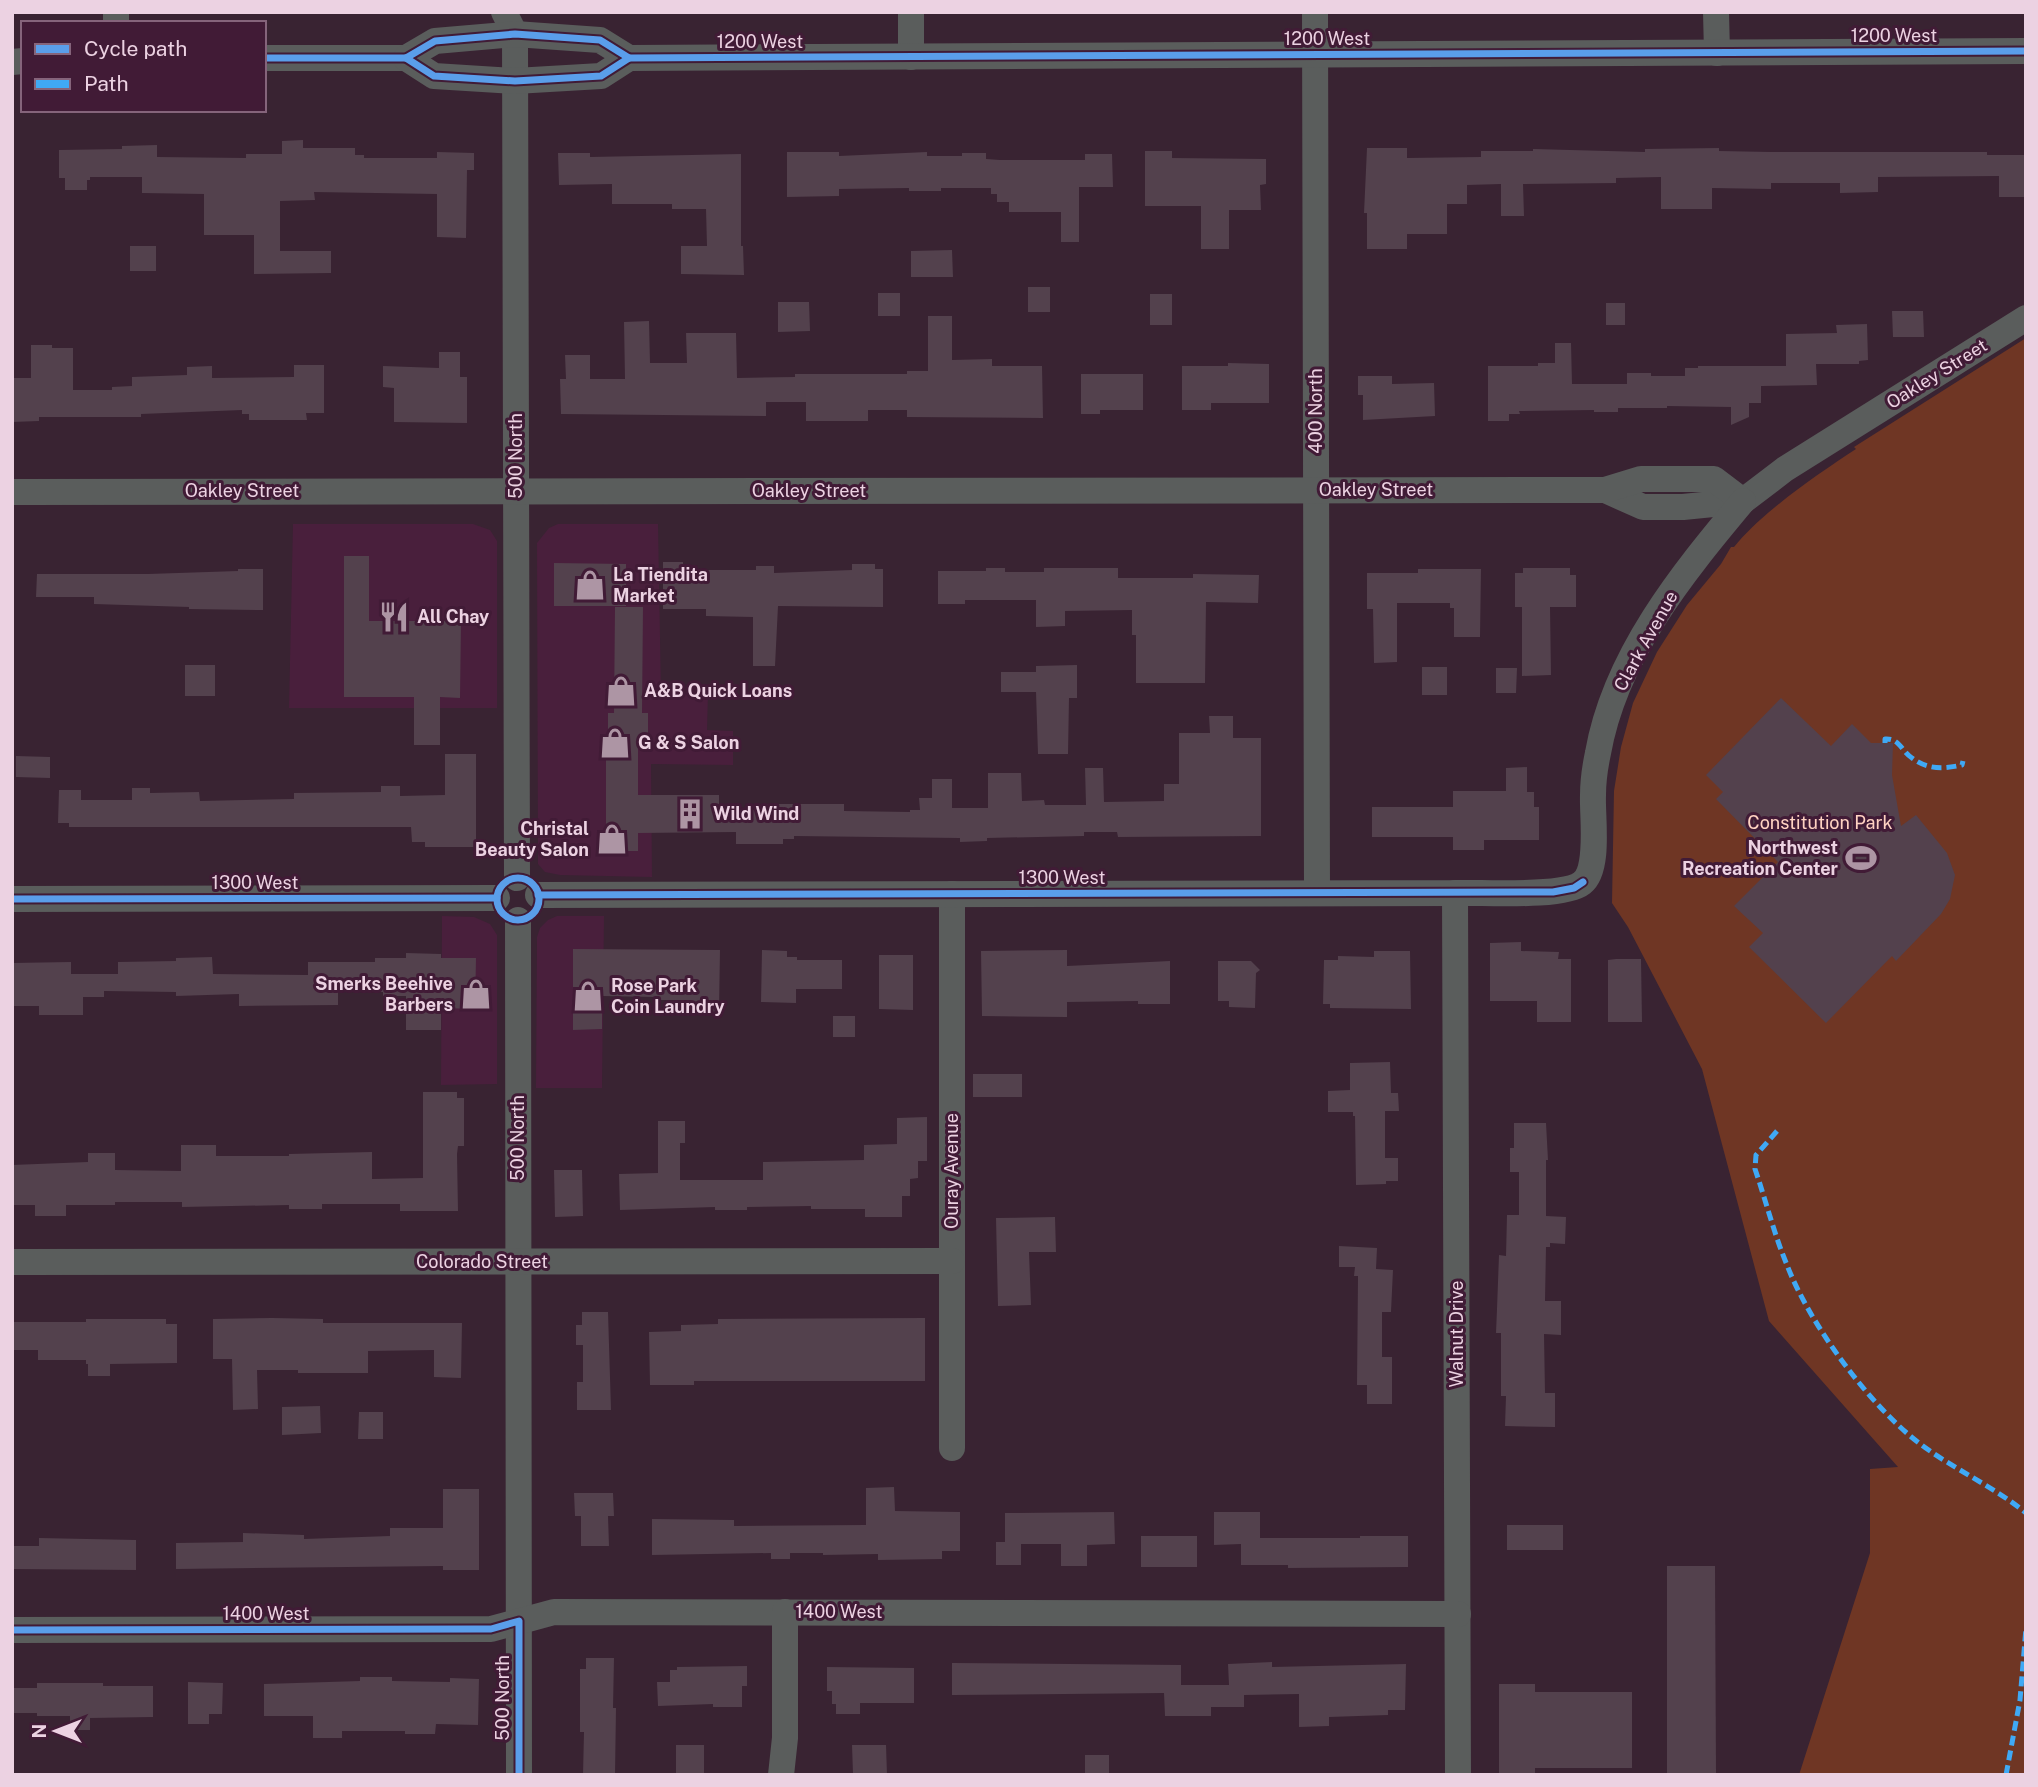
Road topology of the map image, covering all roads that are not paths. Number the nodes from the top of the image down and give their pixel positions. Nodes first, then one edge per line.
1 (911, 12) edge
2 (1315, 12) edge
3 (1716, 12) edge
4 (515, 19) edge
5 (2026, 51) edge
6 (1717, 53) junction
7 (1315, 55) junction
8 (911, 57) junction
9 (266, 58) edge
10 (406, 58) junction
11 (629, 58) junction
12 (515, 82) junction
13 (2026, 318) edge
14 (1316, 490) junction
15 (516, 491) junction
16 (12, 492) edge
17 (1743, 501) junction
18 (517, 878) junction
19 (1583, 882) joint
20 (1317, 893) junction
21 (1455, 893) junction
22 (952, 894) junction
23 (538, 895) junction
24 (497, 898) junction
25 (12, 899) edge
26 (518, 920) junction
27 (953, 1261) junction
28 (12, 1262) edge
29 (518, 1262) junction
30 (953, 1447) dead end
31 (785, 1612) junction
32 (1458, 1614) junction
33 (519, 1621) junction
34 (12, 1630) edge
35 (519, 1775) edge
36 (781, 1775) edge
37 (1458, 1775) edge

1 - 8 street
2 - 7 street, 400 North
3 - 6 street
4 - 10 street
4 - 11 street
4 - 12 street, 500 North
5 - 6 street, 1200 West
6 - 7 street, 1200 West
7 - 8 street, 1200 West
7 - 14 street, 400 North
8 - 11 street, 1200 West
9 - 10 street
10 - 12 street
11 - 12 street
12 - 15 street, 500 North
13 - 17 street, Oakley Street
14 - 15 street, Oakley Street
14 - 17 street, Oakley Street
14 - 20 street, 400 North
15 - 16 street, Oakley Street
15 - 18 street, 500 North
17 - 19 street, Clark Avenue
18 - 23 street
18 - 24 street
19 - 21 street, 1300 West
20 - 21 street, 1300 West
20 - 22 street, 1300 West
21 - 32 street, Walnut Drive
22 - 23 street, 1300 West
22 - 27 street, Ouray Avenue
23 - 26 street
24 - 25 street, 1300 West
24 - 26 street
26 - 29 street, 500 North
27 - 29 street, Colorado Street
27 - 30 street, Ouray Avenue
28 - 29 street, Colorado Street
29 - 33 street, 500 North
31 - 32 street, 1400 West
31 - 33 street, 1400 West
31 - 36 street
32 - 37 street, Walnut Drive
33 - 34 street, 1400 West
33 - 35 street, 500 North

